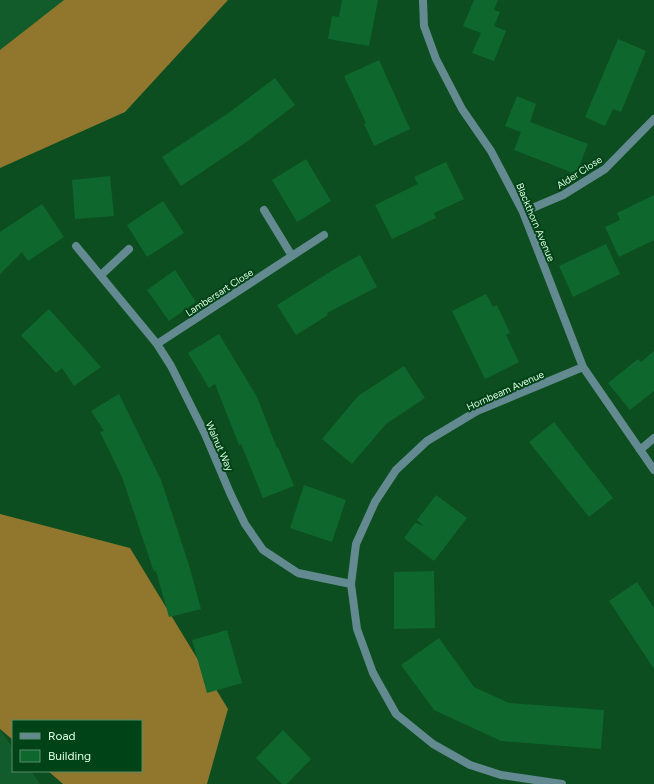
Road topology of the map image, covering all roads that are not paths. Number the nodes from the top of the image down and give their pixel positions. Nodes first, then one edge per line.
1 (423, 0) edge
2 (654, 119) edge
3 (264, 210) dead end
4 (523, 212) junction
5 (324, 235) dead end
6 (76, 246) dead end
7 (129, 249) dead end
8 (292, 256) junction
9 (100, 275) junction
10 (157, 344) junction
11 (583, 367) junction
12 (654, 438) edge
13 (640, 450) junction
14 (654, 470) edge
15 (351, 584) junction
16 (562, 784) edge

1 - 4 street, Blackthorn Avenue
2 - 4 street, Alder Close
3 - 8 street
4 - 11 street, Blackthorn Avenue
5 - 8 street, Lambersart Close
6 - 9 street, Walnut Way
7 - 9 street
8 - 10 street, Lambersart Close
9 - 10 street, Walnut Way
10 - 15 street, Walnut Way
11 - 13 street, Blackthorn Avenue
11 - 15 street, Hornbeam Avenue
12 - 13 street
13 - 14 street, Blackthorn Avenue
15 - 16 street, Hornbeam Avenue

